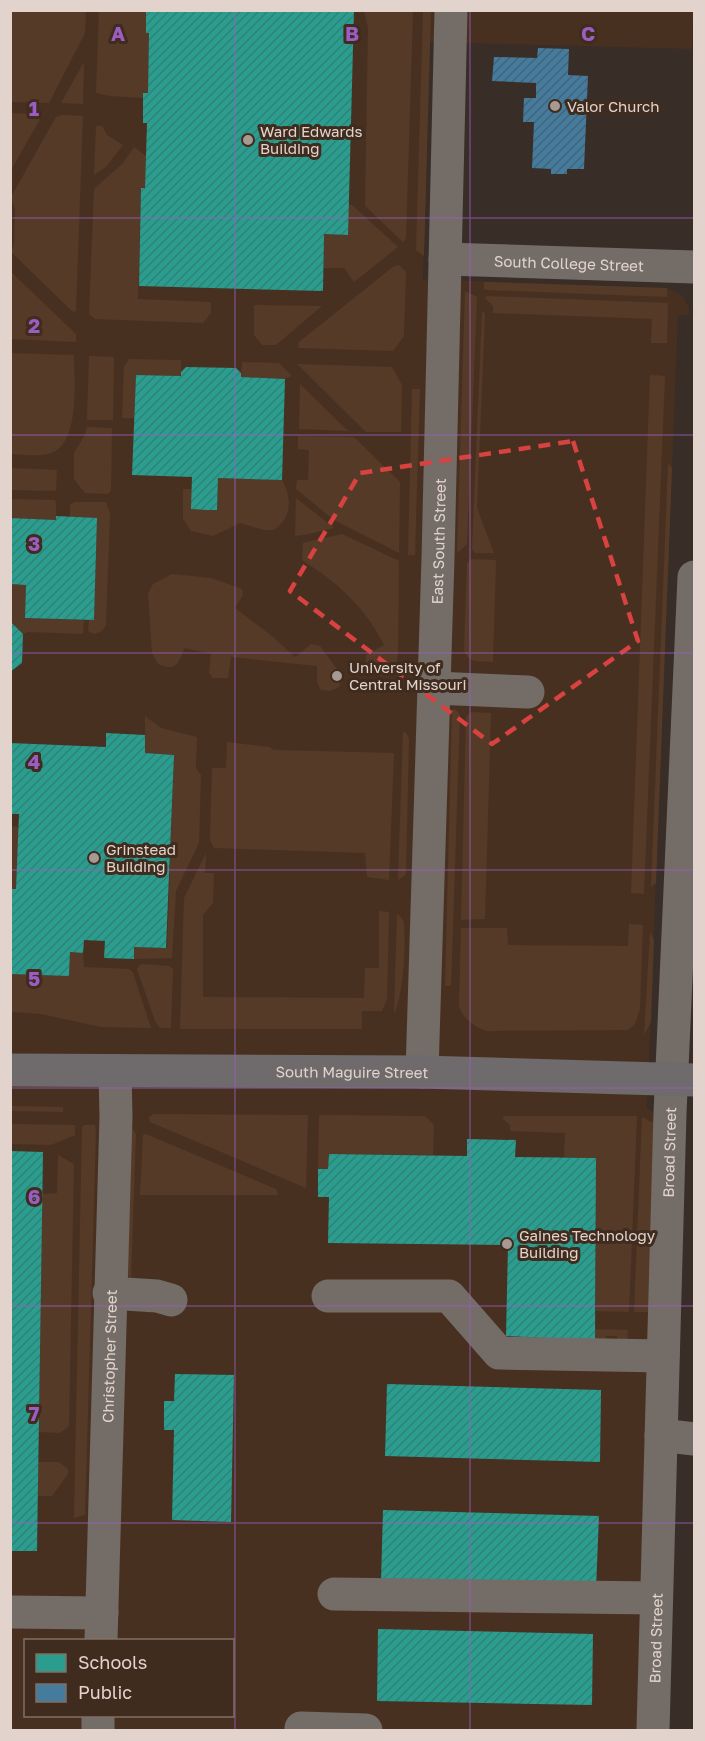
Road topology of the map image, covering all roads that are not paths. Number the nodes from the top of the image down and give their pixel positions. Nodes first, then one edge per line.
1 (450, 10) edge
2 (445, 259) junction
3 (694, 267) edge
4 (694, 577) edge
5 (434, 688) junction
6 (528, 692) dead end
7 (10, 1070) edge
8 (115, 1072) junction
9 (422, 1072) junction
10 (683, 1079) edge
11 (109, 1293) junction
12 (328, 1296) dead end
13 (171, 1300) dead end
14 (663, 1356) junction
15 (661, 1435) junction
16 (694, 1439) edge
17 (334, 1594) dead end
18 (656, 1598) junction
19 (10, 1612) edge
20 (101, 1627) edge
21 (301, 1728) dead end
22 (366, 1731) edge
23 (653, 1731) edge

1 - 2 street, East South Street
2 - 3 street, South College Street
2 - 5 street, East South Street
4 - 10 street, Broad Street
5 - 6 street
5 - 9 street, East South Street
7 - 8 main road, South Maguire Street
8 - 9 main road, South Maguire Street
8 - 11 street, Christopher Street
9 - 10 main road, South Maguire Street
10 - 14 street, Broad Street
11 - 13 street
11 - 20 street, Christopher Street
12 - 14 street
14 - 15 street, Broad Street
15 - 16 street
15 - 18 street, Broad Street
17 - 18 street
18 - 23 street, Broad Street
19 - 20 street
21 - 22 street

